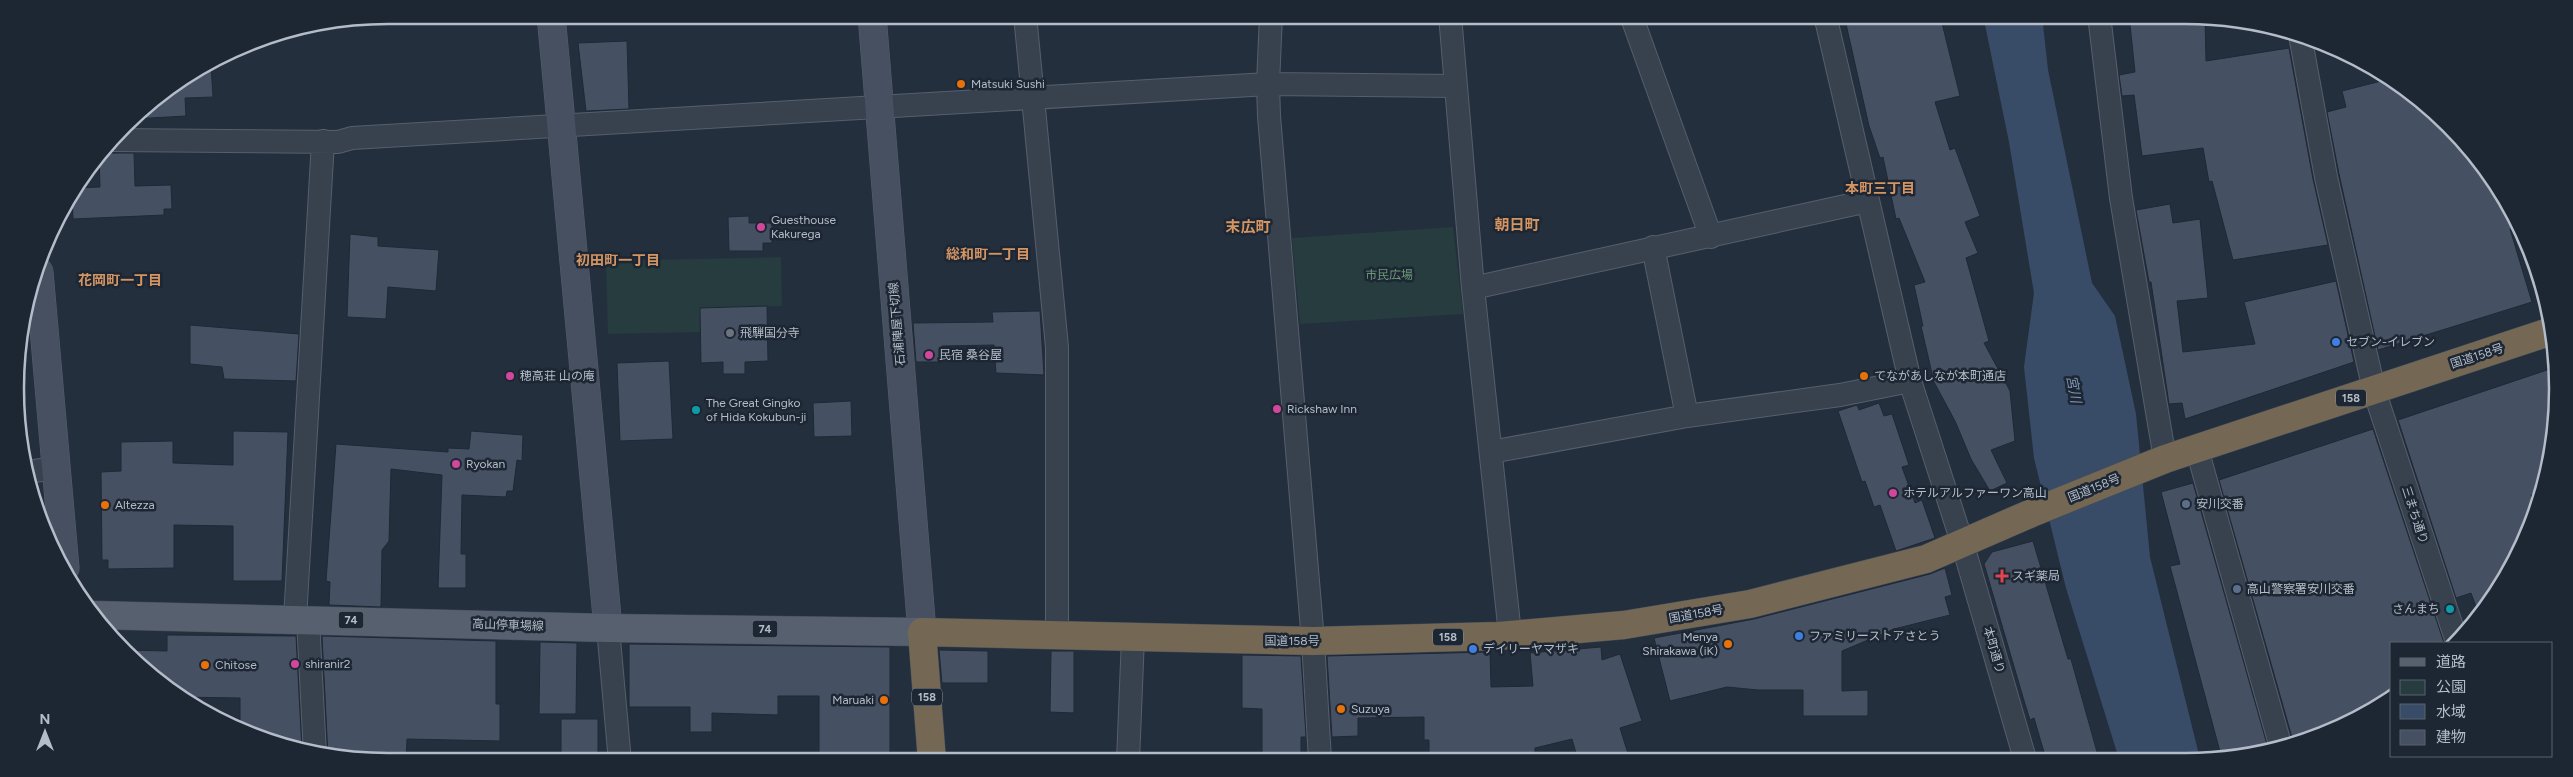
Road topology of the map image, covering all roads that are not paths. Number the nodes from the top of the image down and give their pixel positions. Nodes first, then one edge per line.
1 (552, 24) edge
2 (873, 24) edge
3 (1026, 24) edge
4 (1271, 24) edge
5 (1451, 24) edge
6 (1634, 24) edge
7 (1827, 24) edge
8 (2100, 24) edge
9 (2301, 43) edge
10 (1268, 84) junction
11 (1456, 86) junction
12 (1033, 97) junction
13 (880, 108) junction
14 (563, 125) junction
15 (122, 140) edge
16 (323, 141) junction
17 (1868, 201) junction
18 (1711, 237) junction
19 (1653, 247) junction
20 (40, 281) edge
21 (1473, 288) junction
22 (2545, 333) edge
23 (1910, 381) junction
24 (2374, 390) junction
25 (1687, 416) junction
26 (2197, 449) junction
27 (1491, 452) junction
28 (2157, 462) junction
29 (57, 468) junction
30 (33, 471) edge
31 (1962, 542) junction
32 (64, 555) edge
33 (102, 615) edge
34 (301, 619) junction
35 (608, 628) junction
36 (922, 632) junction
37 (1510, 634) junction
38 (2454, 634) edge
39 (1057, 636) junction
40 (1133, 637) junction
41 (1313, 641) junction
42 (2279, 741) edge
43 (314, 745) edge
44 (619, 753) edge
45 (931, 753) edge
46 (1128, 753) edge
47 (1320, 753) edge
48 (2023, 753) edge

1 - 14 street
2 - 13 street, 石浦陣屋下切線
3 - 12 street
4 - 10 street
5 - 11 street
6 - 18 street
7 - 17 street, 本町通り
8 - 28 street
9 - 24 street, 三まち通り
10 - 11 street
10 - 12 street
10 - 41 street
11 - 21 street
12 - 13 street
12 - 39 street
13 - 14 street
13 - 36 street, 石浦陣屋下切線
14 - 16 street
14 - 35 street
15 - 16 street
16 - 34 street
17 - 18 street
17 - 23 street, 本町通り
18 - 19 street
19 - 21 street
19 - 25 street
20 - 29 street
21 - 27 street
22 - 24 highway, 国道158号 / 158
23 - 25 street
23 - 31 street, 本町通り
24 - 26 highway, 国道158号 / 158
24 - 38 street, 三まち通り
25 - 27 street
26 - 28 highway, 国道158号 / 158
26 - 42 street
27 - 37 street
28 - 31 highway, 国道158号 / 158
29 - 30 street
29 - 32 street
31 - 37 highway, 国道158号 / 158
31 - 48 street, 本町通り
33 - 34 main road, 高山停車場線 / 74
34 - 35 main road, 高山停車場線 / 74
34 - 43 street
35 - 36 main road, 高山停車場線 / 74
35 - 44 street
36 - 39 highway, 国道158号 / 158
36 - 45 highway, 158
37 - 41 highway, 国道158号 / 158
39 - 40 highway, 国道158号 / 158
40 - 41 highway, 国道158号 / 158
40 - 46 street
41 - 47 street

